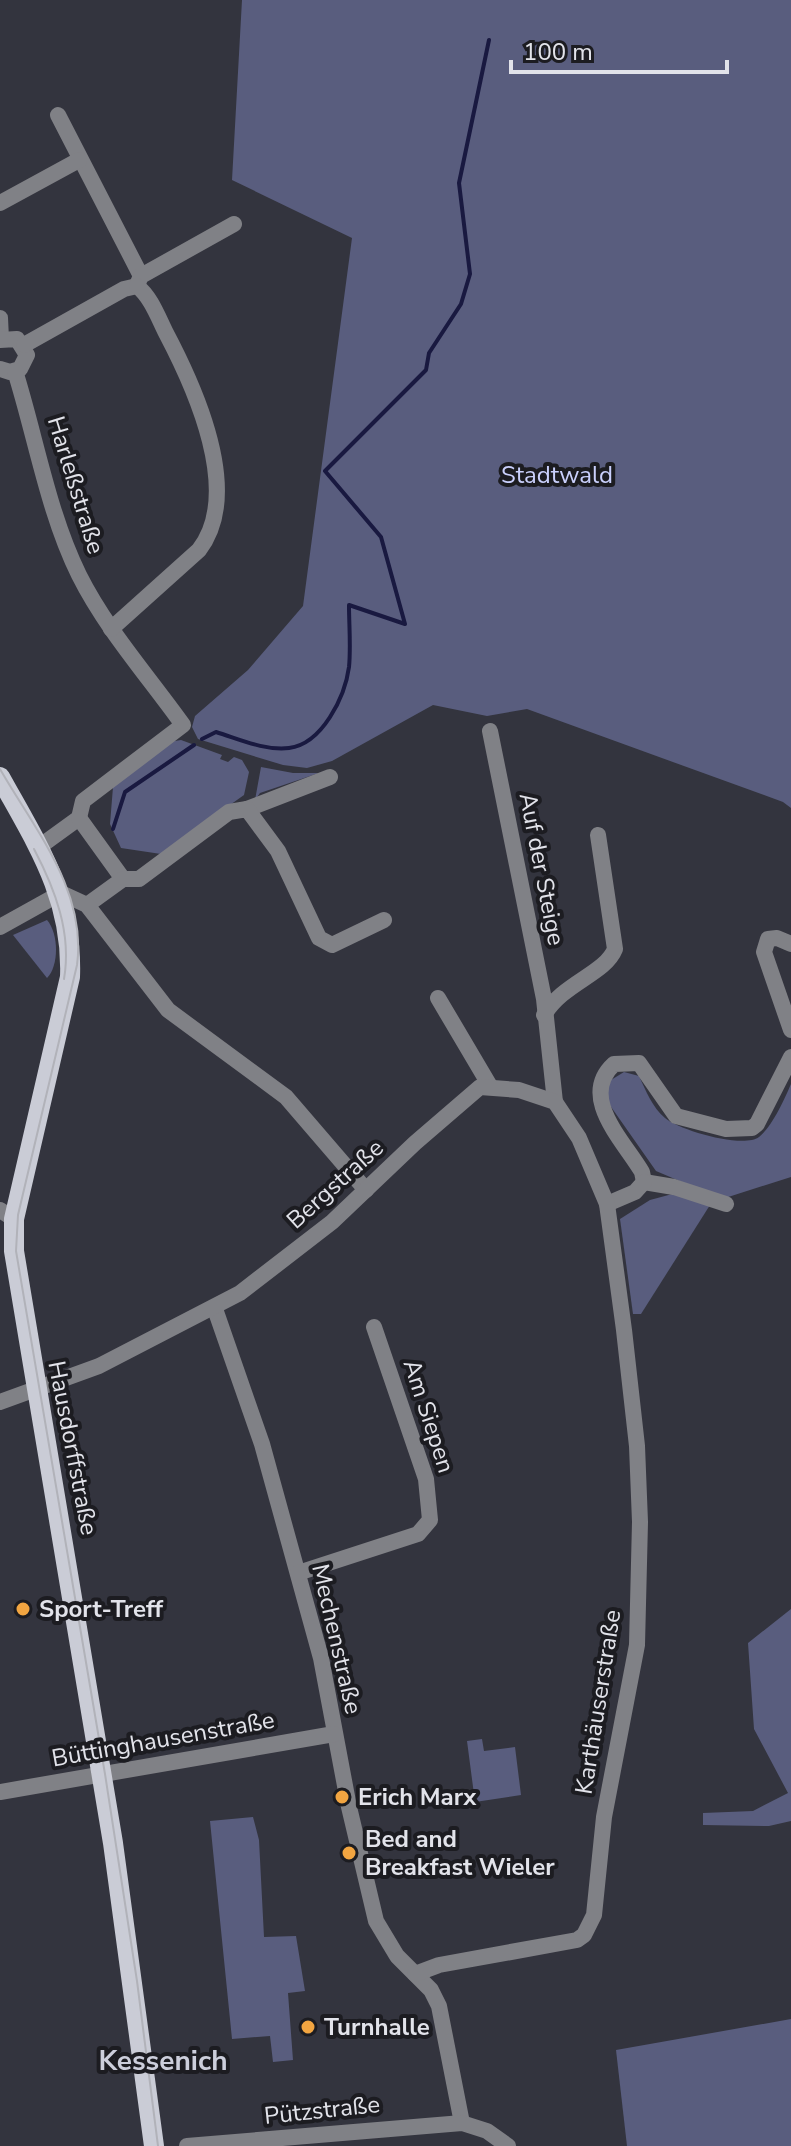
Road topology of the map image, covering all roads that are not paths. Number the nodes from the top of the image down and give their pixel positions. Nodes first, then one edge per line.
1 (58, 115) dead end
2 (79, 160) junction
3 (0, 203) edge
4 (234, 224) dead end
5 (139, 281) junction
6 (0, 318) edge
7 (0, 340) edge
8 (24, 345) junction
9 (8, 370) edge
10 (111, 629) junction
11 (490, 731) dead end
12 (0, 777) edge
13 (330, 777) dead end
14 (246, 809) junction
15 (79, 818) junction
16 (598, 835) dead end
17 (39, 847) junction
18 (123, 879) junction
19 (61, 893) junction
20 (87, 905) junction
21 (384, 920) dead end
22 (0, 927) edge
23 (791, 944) edge
24 (438, 998) dead end
25 (544, 1016) junction
26 (791, 1030) edge
27 (791, 1057) edge
28 (490, 1086) junction
29 (555, 1102) junction
30 (644, 1182) junction
31 (366, 1190) junction
32 (607, 1204) junction
33 (726, 1204) dead end
34 (7, 1214) edge
35 (215, 1309) junction
36 (374, 1327) dead end
37 (34, 1390) junction
38 (0, 1402) edge
39 (298, 1573) junction
40 (334, 1734) junction
41 (101, 1774) junction
42 (0, 1792) edge
43 (415, 1974) junction
44 (462, 2123) junction
45 (154, 2146) edge
46 (187, 2146) edge
47 (508, 2146) edge

1 - 2 street
2 - 3 street
2 - 5 street
4 - 5 street
5 - 8 street
5 - 10 street
6 - 7 street
7 - 8 street
8 - 9 street
9 - 10 street, Harleßstraße
10 - 15 street, Harleßstraße
11 - 25 street, Auf der Steige
12 - 17 main road, Hausdorffstraße
13 - 14 street
14 - 18 street
14 - 21 street
15 - 17 street
15 - 18 street
16 - 25 street
17 - 19 main road, Hausdorffstraße
18 - 20 street
19 - 20 street
19 - 22 street
19 - 34 main road, Hausdorffstraße
20 - 31 street
23 - 26 street
24 - 28 street
25 - 29 street, Auf der Steige
27 - 30 street
28 - 29 street
28 - 31 street, Bergstraße
29 - 32 street
30 - 32 street
30 - 33 street
31 - 35 street, Bergstraße
32 - 43 street, Karthäuserstraße
34 - 37 main road, Hausdorffstraße
35 - 37 street, Bergstraße
35 - 39 street, Mechenstraße
36 - 39 street, Am Siepen
37 - 38 street, Bergstraße
37 - 41 main road, Hausdorffstraße
39 - 40 street, Mechenstraße
40 - 41 street, Büttinghausenstraße
40 - 43 street, Mechenstraße
41 - 42 street, Büttinghausenstraße
41 - 45 main road, Hausdorffstraße
43 - 44 street, Mechenstraße
44 - 46 street, Pützstraße
44 - 47 street

